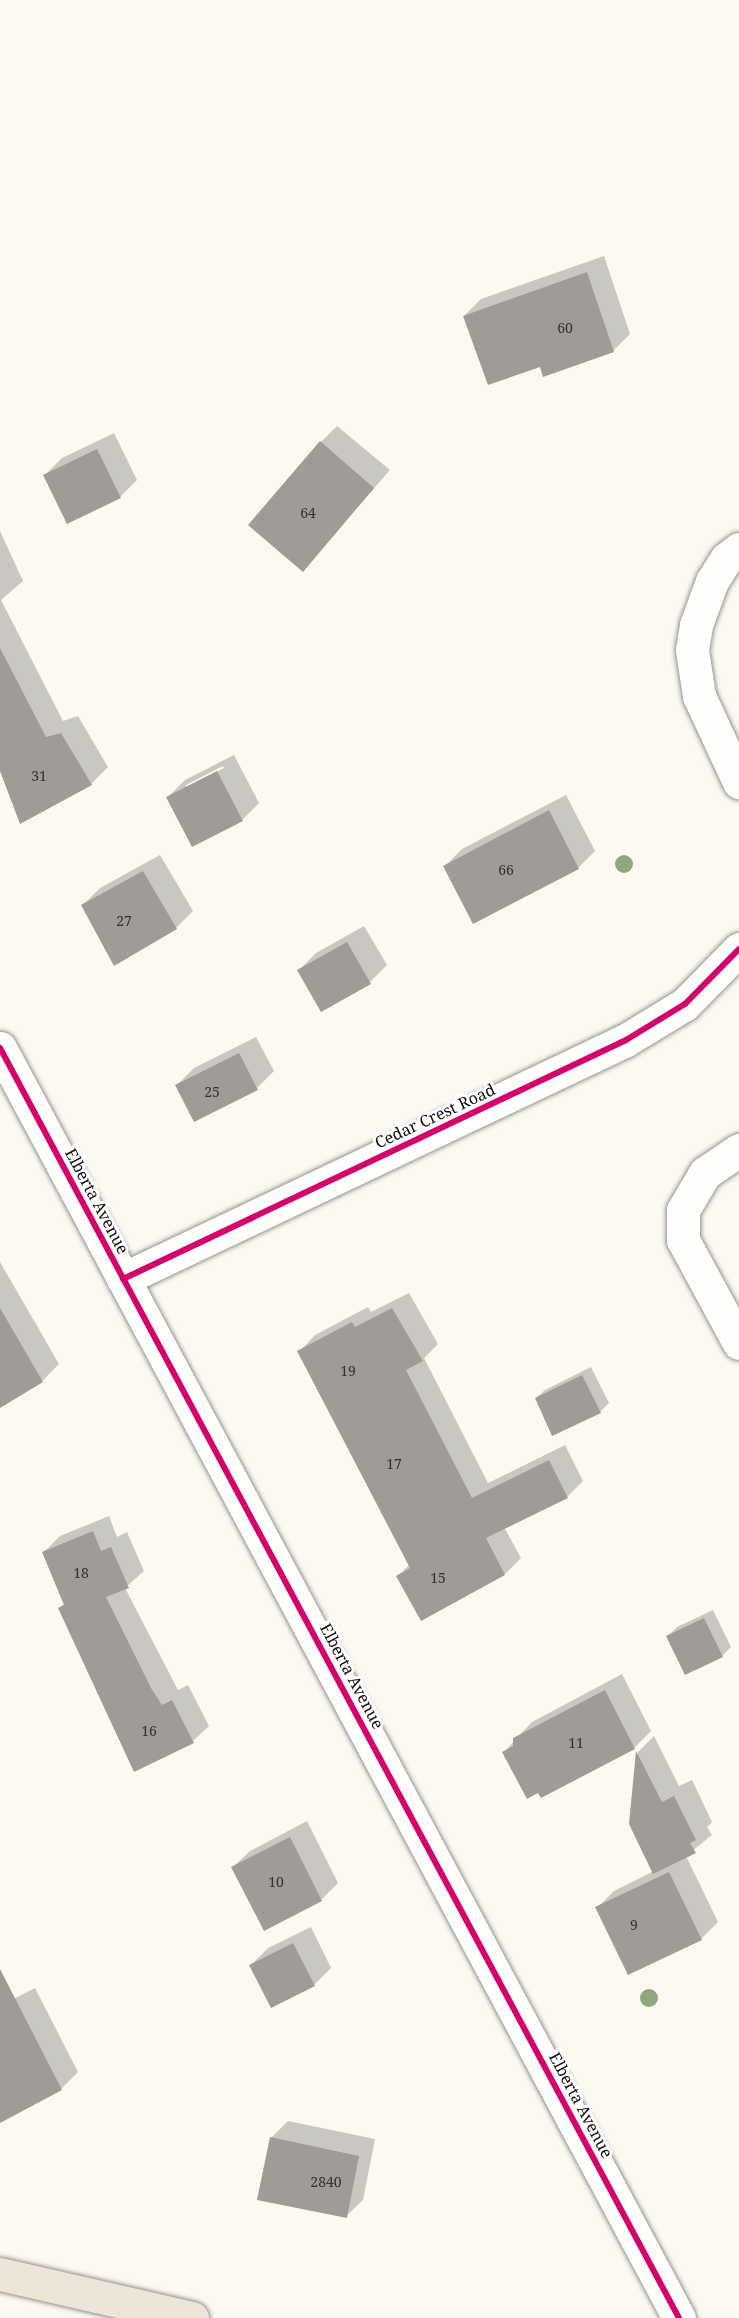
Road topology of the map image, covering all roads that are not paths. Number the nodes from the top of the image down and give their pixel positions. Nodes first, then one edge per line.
1 (739, 549) edge
2 (739, 782) edge
3 (739, 949) edge
4 (0, 1048) edge
5 (739, 1150) edge
6 (123, 1279) junction
7 (739, 1343) edge
8 (0, 2274) edge
9 (192, 2318) edge
10 (679, 2318) edge

1 - 2 street
3 - 6 street, Cedar Crest Road
4 - 6 street, Elberta Avenue
5 - 7 street
6 - 10 street, Elberta Avenue
8 - 9 main road

